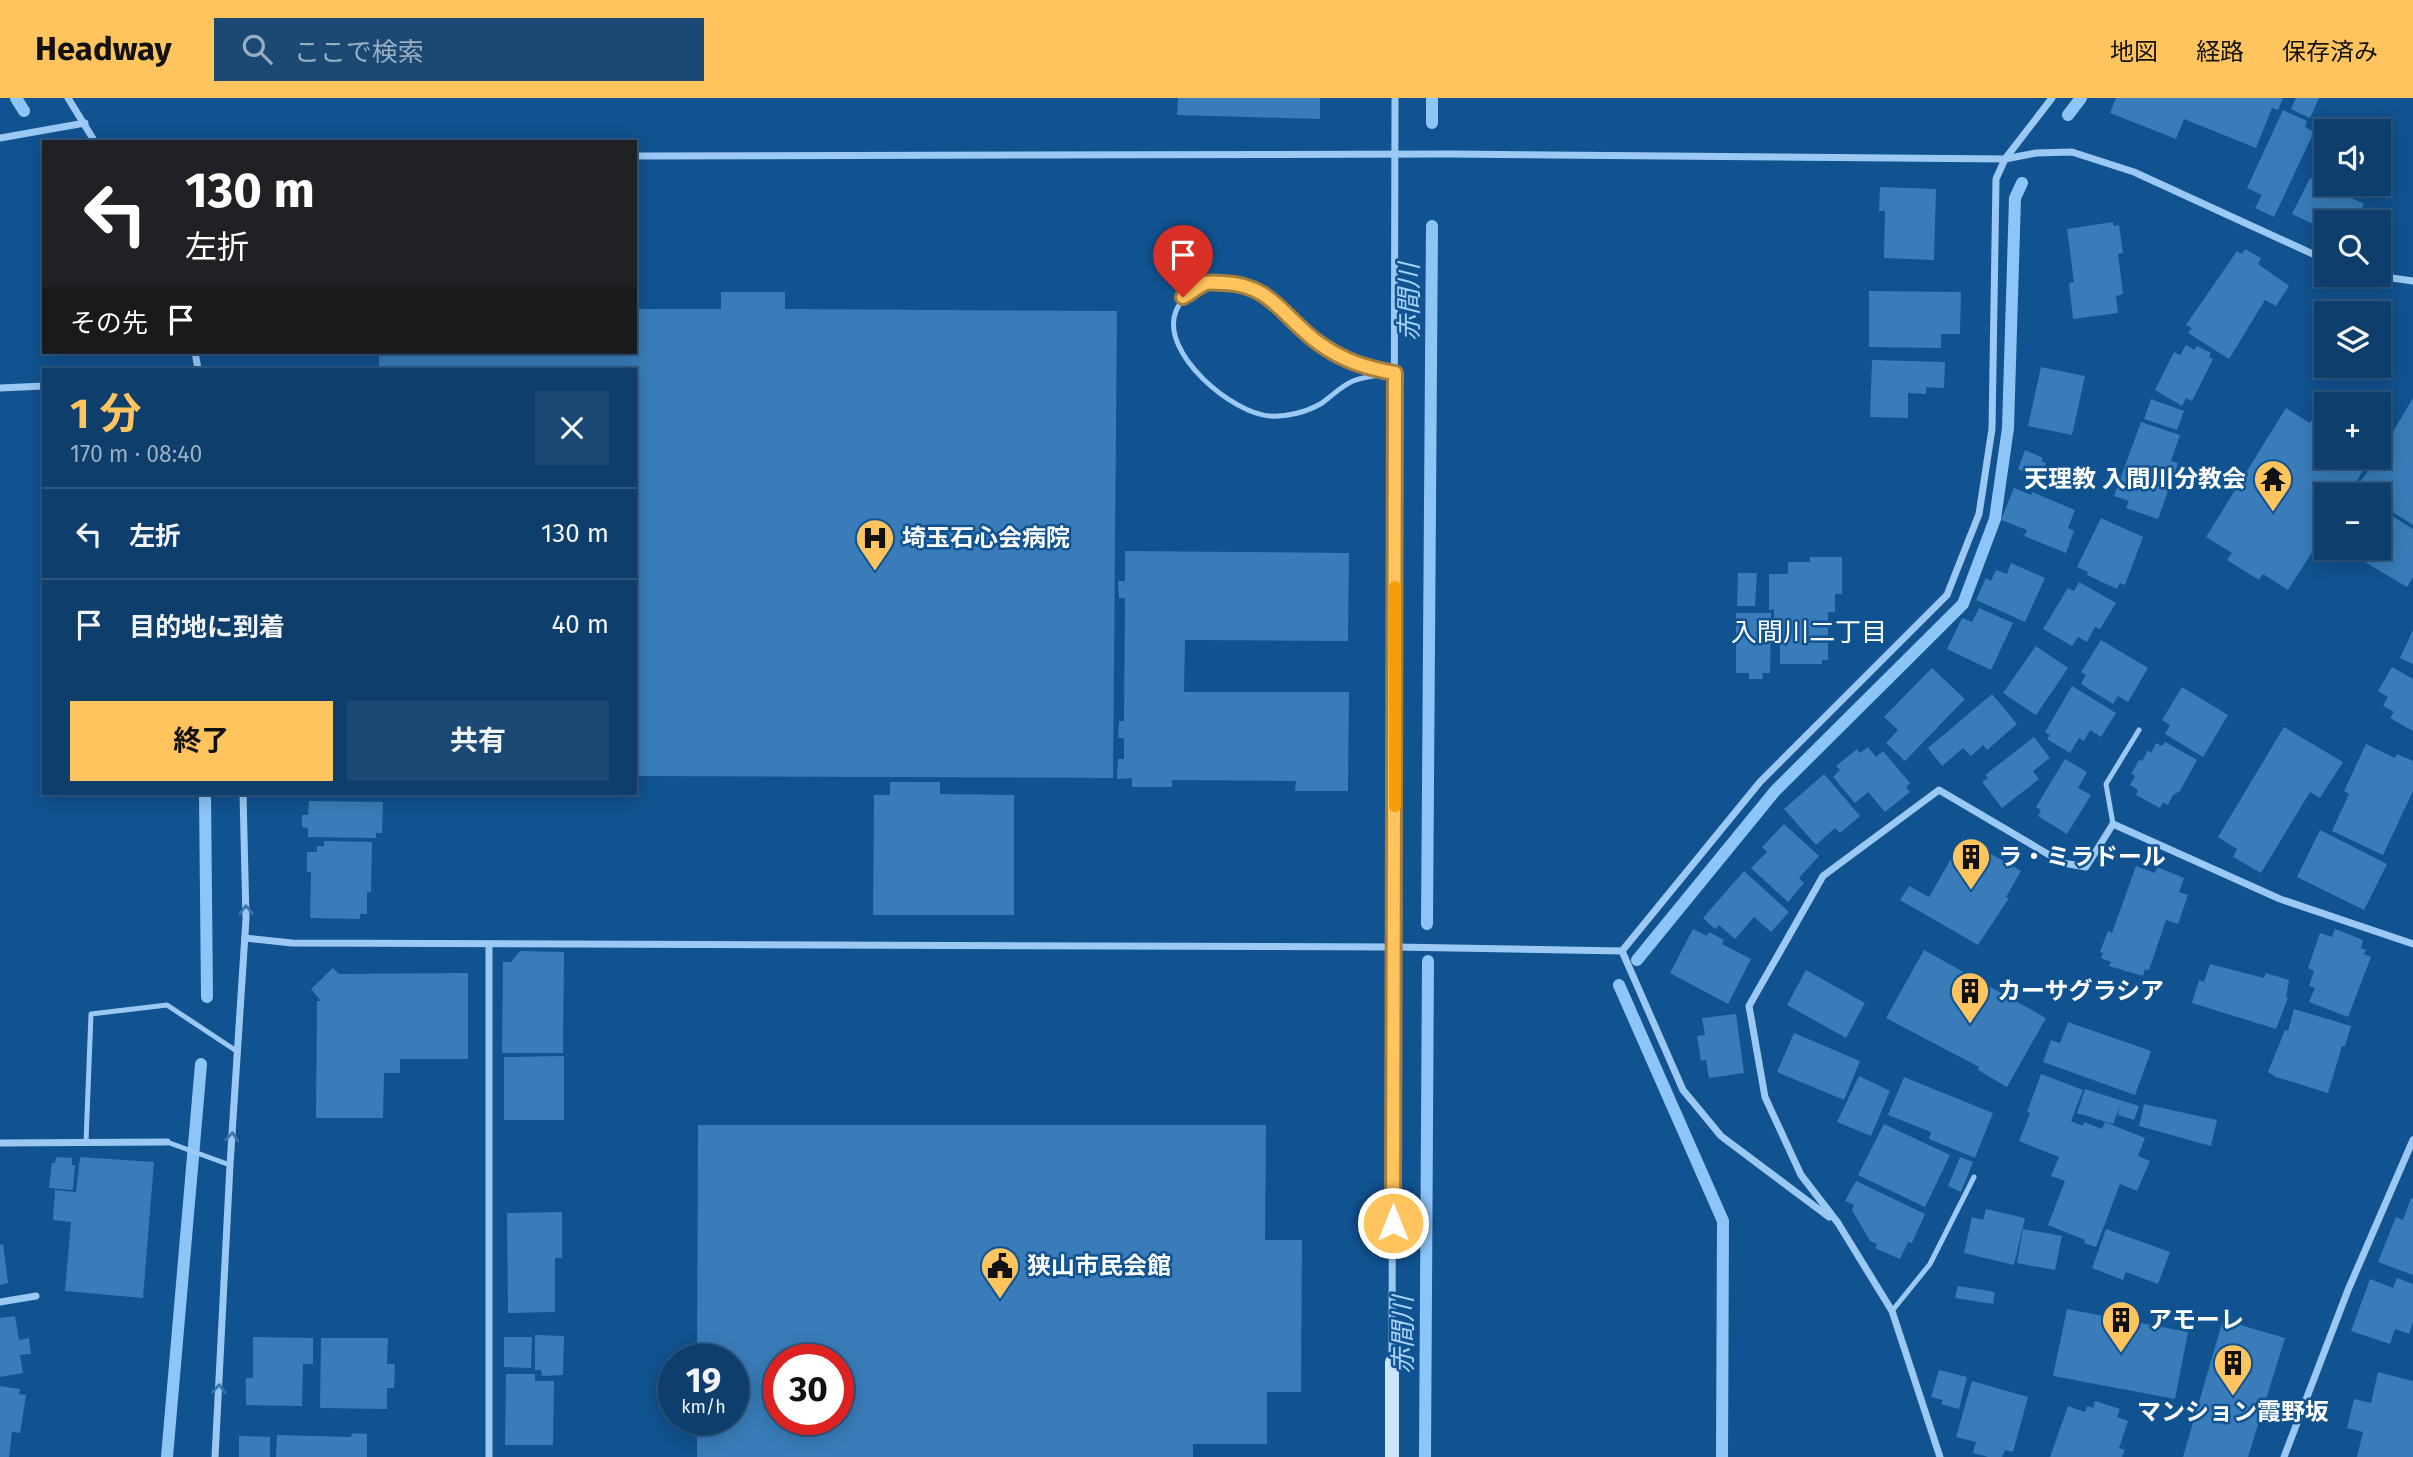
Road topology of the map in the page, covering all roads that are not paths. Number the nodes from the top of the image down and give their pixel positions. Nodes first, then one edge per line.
1 (68, 98) edge
2 (1395, 98) edge
3 (2052, 98) edge
4 (85, 123) junction
5 (0, 138) edge
6 (94, 140) edge
7 (1395, 155) junction
8 (637, 156) edge
9 (2005, 159) junction
10 (2314, 254) edge
11 (2391, 278) edge
12 (2413, 281) edge
13 (1395, 373) junction
14 (42, 386) edge
15 (0, 388) edge
16 (2139, 730) dead end
17 (243, 795) edge
18 (2113, 824) junction
19 (245, 938) junction
20 (489, 944) junction
21 (2413, 944) edge
22 (1395, 947) junction
23 (1622, 951) junction
24 (238, 1052) junction
25 (2413, 1140) edge
26 (86, 1142) junction
27 (167, 1142) joint
28 (0, 1143) edge
29 (230, 1166) junction
30 (1974, 1177) dead end
31 (1838, 1223) junction
32 (36, 1297) dead end
33 (0, 1302) edge
34 (1892, 1311) junction
35 (1392, 1362) joint
36 (215, 1457) edge
37 (489, 1457) edge
38 (1392, 1457) edge
39 (1940, 1457) edge
40 (2284, 1457) edge

1 - 4 street
2 - 7 street
3 - 9 street
4 - 5 street
4 - 6 street
7 - 8 street
7 - 9 street
7 - 13 street
9 - 10 street
9 - 23 street
11 - 12 street
13 - 13 lane
13 - 22 street
14 - 15 street
16 - 18 lane
19 -> 17 street
18 - 21 street
18 - 31 street
19 - 20 street
19 - 24 street
20 - 22 street
20 - 37 street
22 - 23 street
22 - 35 street
23 - 31 street
24 - 26 lane
29 -> 24 street
25 - 40 street
26 - 27 street
26 - 28 street
27 - 29 lane
36 -> 29 street
30 - 34 lane
31 - 34 street
32 - 33 street
34 - 39 street
35 - 38 street

